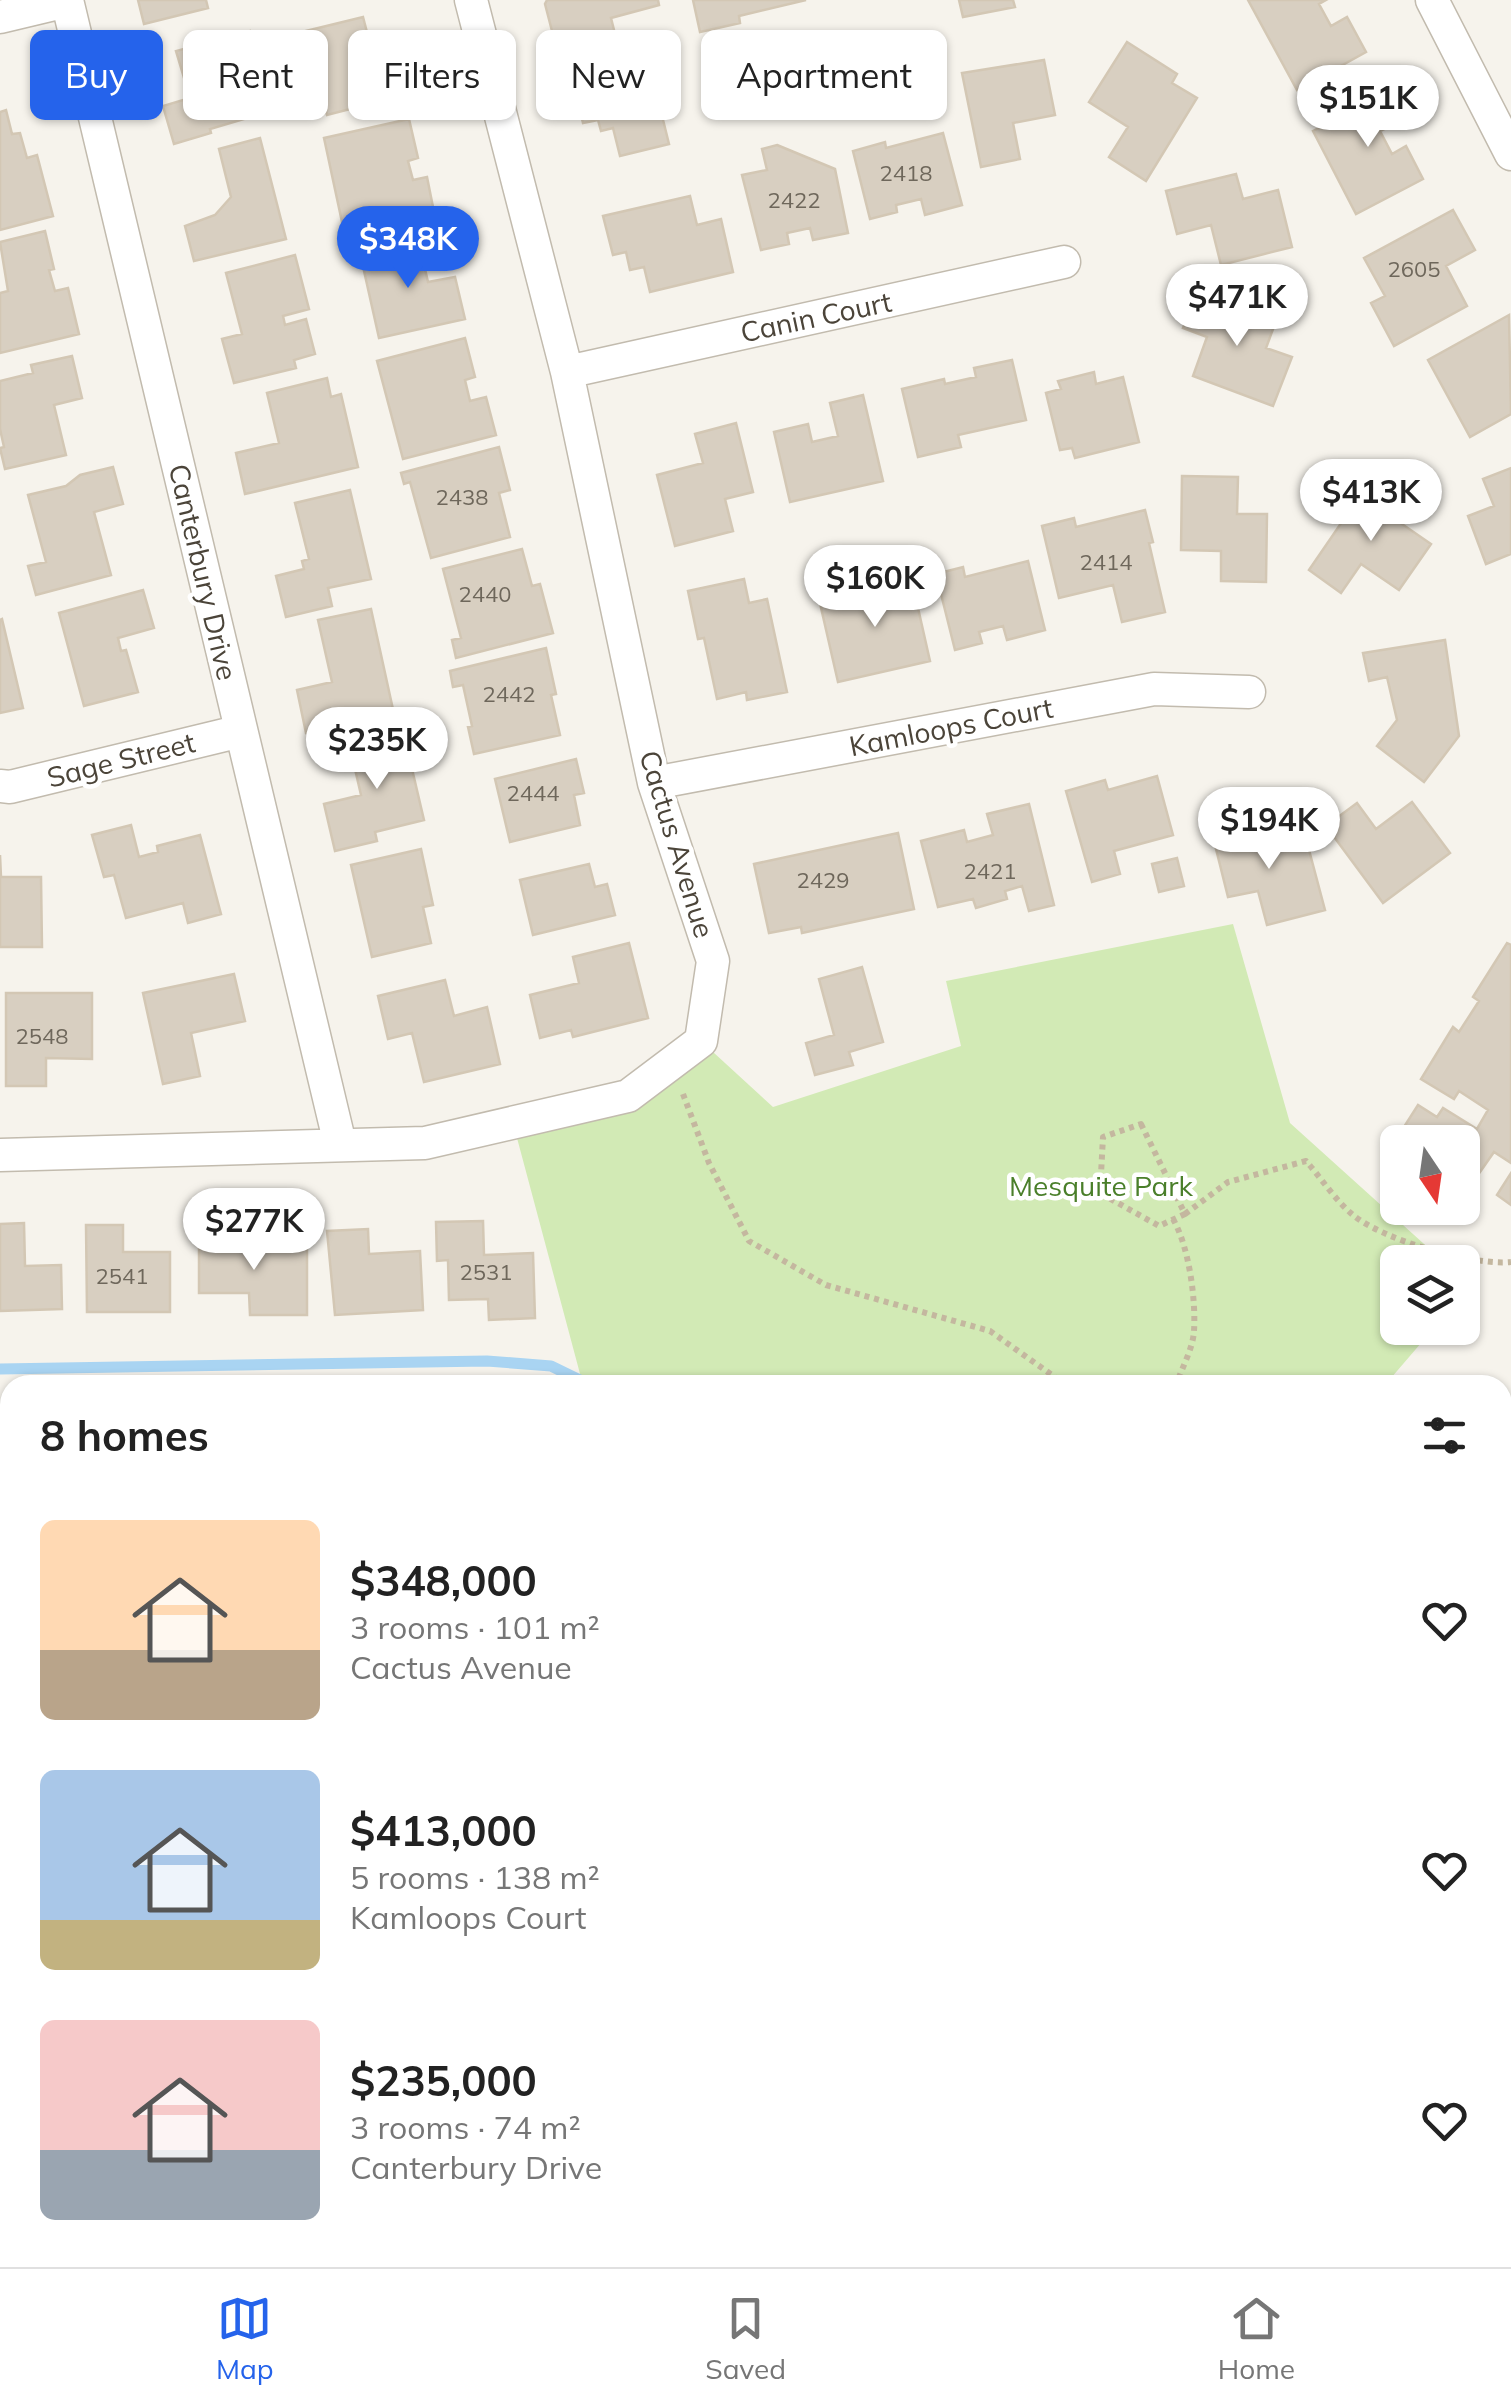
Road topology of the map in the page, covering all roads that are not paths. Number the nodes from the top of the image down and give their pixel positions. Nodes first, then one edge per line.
1 (471, 0) edge
2 (1432, 0) edge
3 (67, 1) edge
4 (0, 17) edge
5 (1511, 154) edge
6 (1064, 262) dead end
7 (567, 372) junction
8 (1250, 692) dead end
9 (242, 731) junction
10 (654, 783) junction
11 (0, 786) edge
12 (340, 1144) junction
13 (0, 1155) edge

1 - 7 street, Cactus Avenue
2 - 5 street
3 - 4 street
3 - 9 street, Canterbury Drive
6 - 7 street, Canin Court
7 - 10 street, Cactus Avenue
8 - 10 street, Kamloops Court
9 - 11 street, Sage Street
9 - 12 street, Canterbury Drive
10 - 12 street, Cactus Avenue
12 - 13 street, Cactus Avenue

